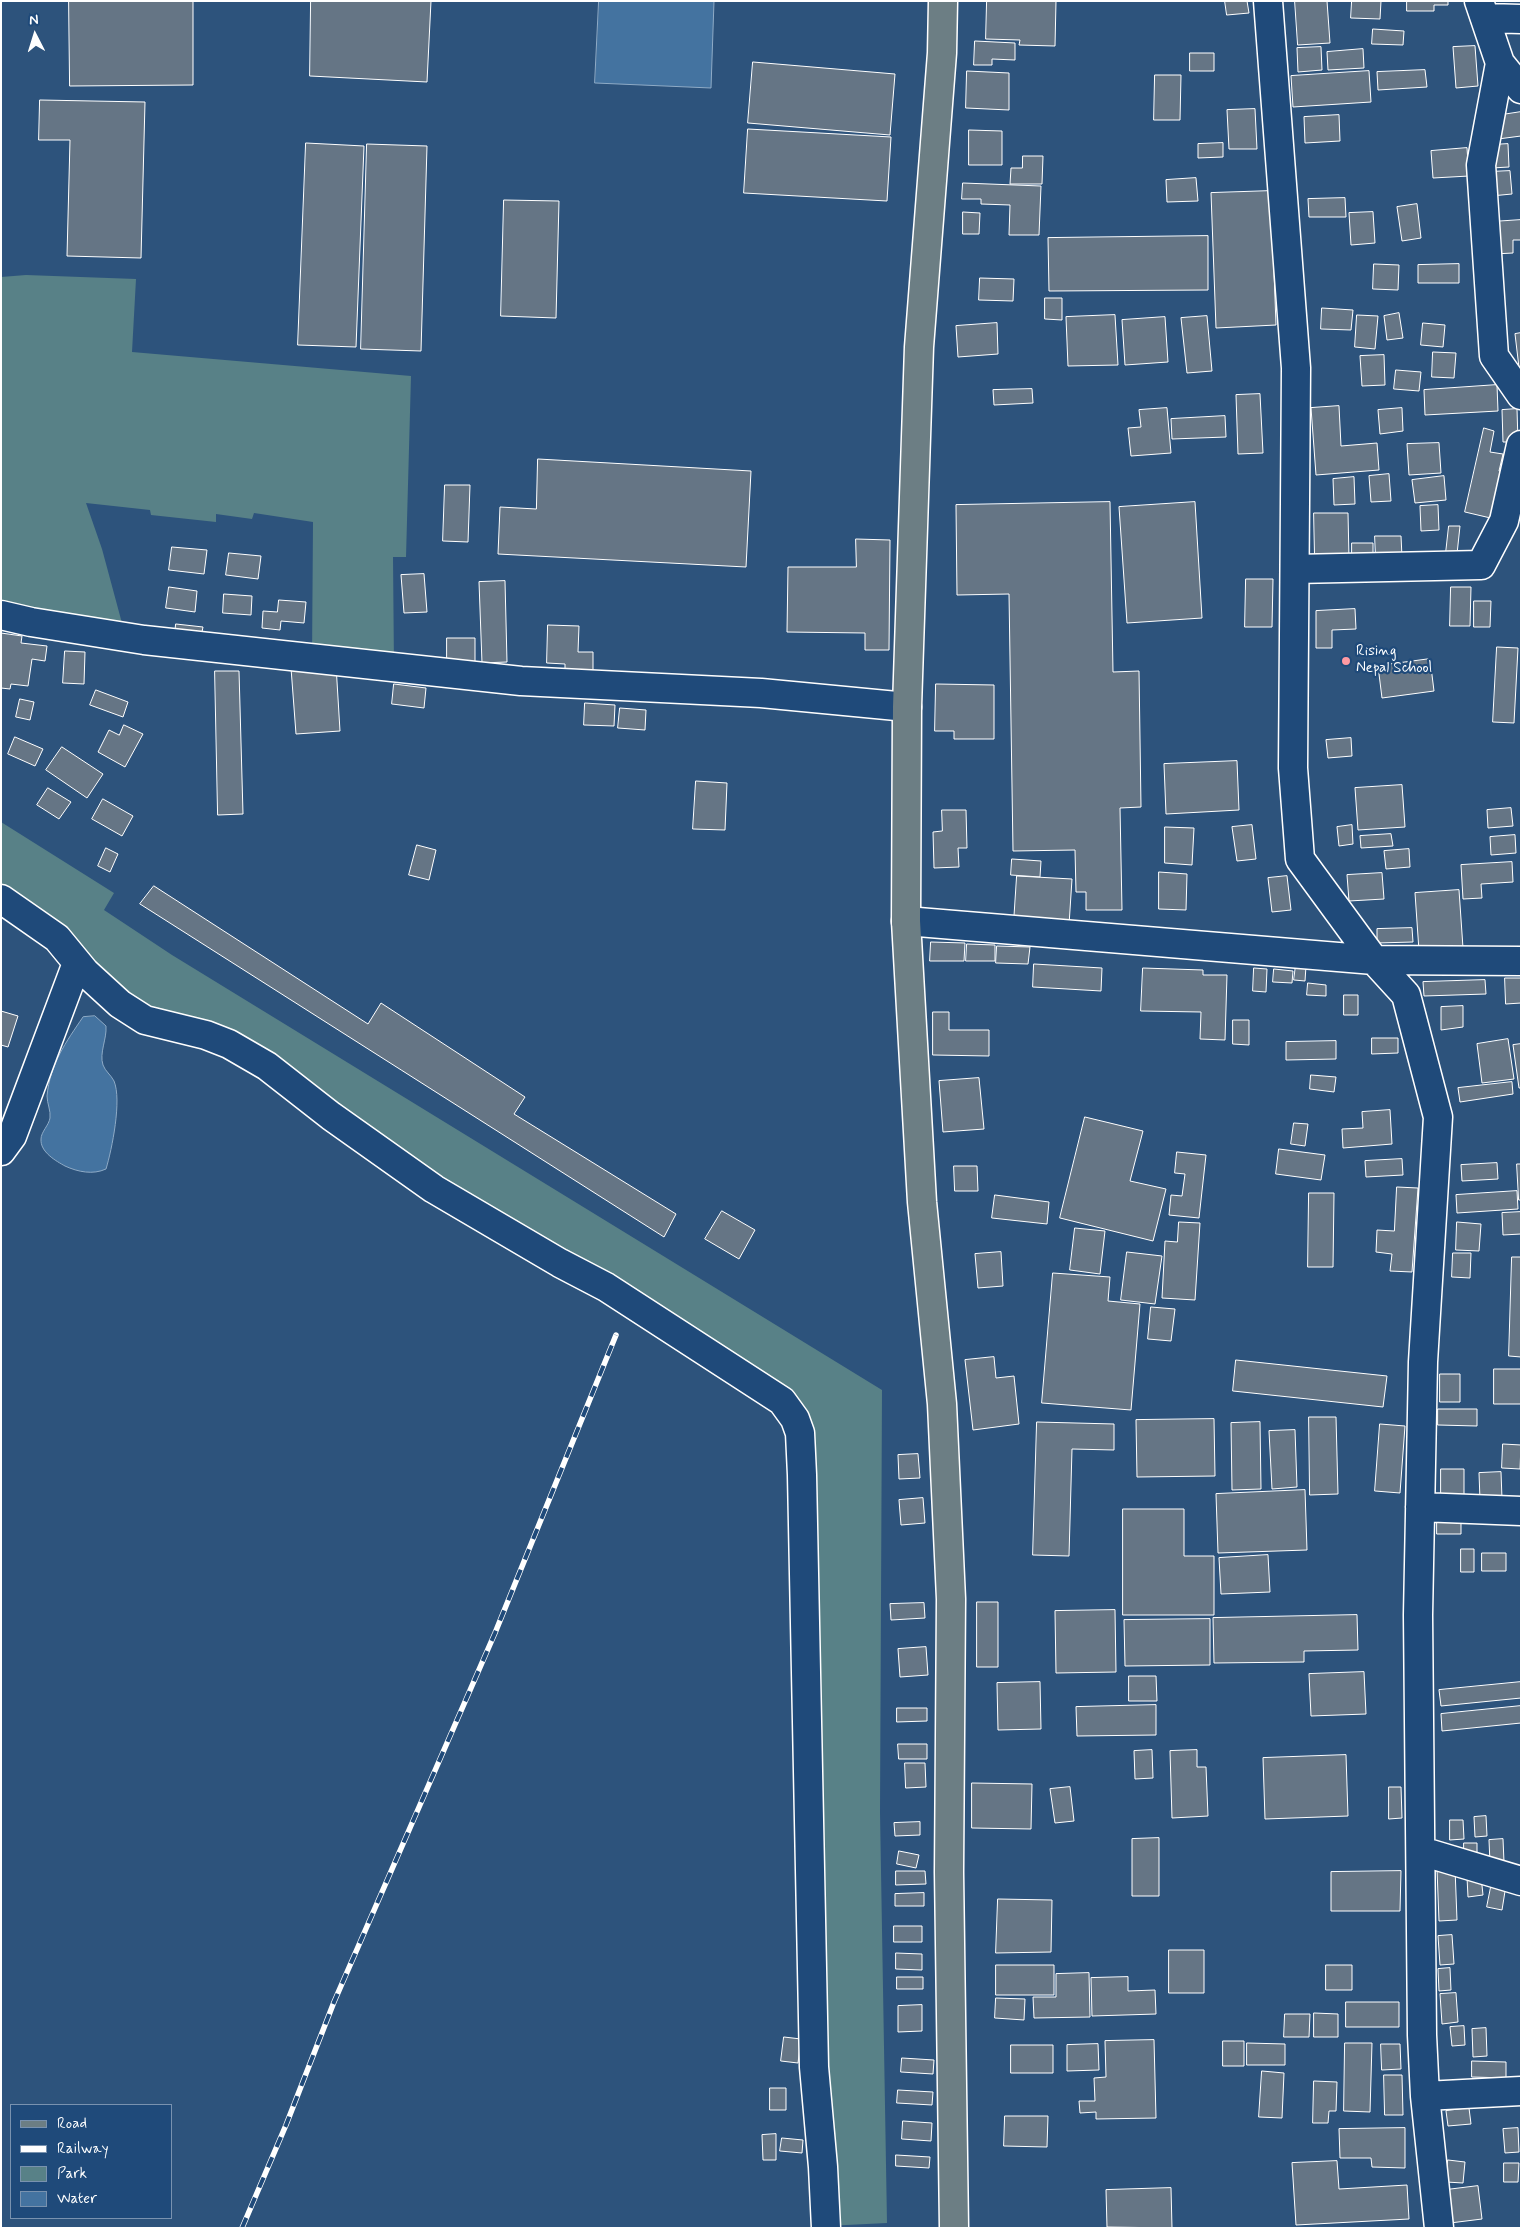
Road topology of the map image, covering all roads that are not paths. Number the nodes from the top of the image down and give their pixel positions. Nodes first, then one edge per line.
1 (943, 1) edge
2 (1268, 1) edge
3 (1482, 10) edge
4 (1521, 19) edge
5 (1500, 63) junction
6 (1521, 89) edge
7 (1521, 395) edge
8 (1521, 444) edge
9 (1295, 569) junction
10 (1, 615) edge
11 (907, 707) junction
12 (1, 899) edge
13 (906, 921) junction
14 (1374, 960) junction
15 (1521, 961) edge
16 (77, 963) junction
17 (1, 1151) edge
18 (1420, 1507) junction
19 (1521, 1511) edge
20 (1421, 1851) junction
21 (1521, 1881) edge
22 (1521, 2090) edge
23 (1425, 2096) junction
24 (826, 2228) edge
25 (954, 2228) edge
26 (1439, 2228) edge

1 - 11 main road
2 - 9 street
3 - 4 street
3 - 5 street
5 - 6 street
5 - 7 street
8 - 9 street
9 - 14 street
10 - 11 street
11 - 13 main road
12 - 16 street
13 - 14 street
13 - 25 main road
14 - 15 street
14 - 18 street
16 - 17 street
16 - 24 street
18 - 19 street
18 - 20 street
20 - 21 street
20 - 23 street
22 - 23 street
23 - 26 street

